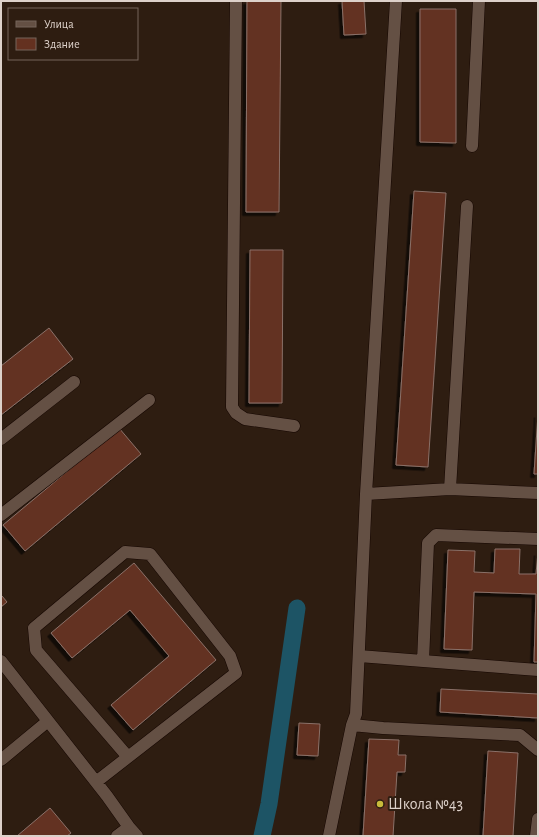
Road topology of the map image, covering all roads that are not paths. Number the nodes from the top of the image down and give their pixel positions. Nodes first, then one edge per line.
1 (236, 1) edge
2 (396, 1) edge
3 (479, 1) edge
4 (472, 146) dead end
5 (467, 206) dead end
6 (74, 382) dead end
7 (149, 400) dead end
8 (294, 426) dead end
9 (1, 439) edge
10 (450, 489) junction
11 (538, 493) edge
12 (366, 494) junction
13 (1, 515) edge
14 (538, 539) edge
15 (359, 656) junction
16 (1, 661) edge
17 (423, 661) junction
18 (538, 670) edge
19 (48, 722) junction
20 (352, 725) junction
21 (538, 750) edge
22 (128, 757) junction
23 (1, 760) edge
24 (96, 782) junction
25 (538, 819) edge
26 (129, 827) junction
27 (117, 836) edge
28 (137, 836) edge
29 (329, 836) edge
30 (536, 836) edge

1 - 8 lane
2 - 12 lane
3 - 4 lane
5 - 10 lane
6 - 9 lane
7 - 13 lane
10 - 11 lane
10 - 12 lane
12 - 15 lane
14 - 17 lane
15 - 17 lane
15 - 20 lane
16 - 19 lane
17 - 18 lane
19 - 23 lane
19 - 24 lane
20 - 21 lane
20 - 29 lane
22 - 22 lane
22 - 24 lane
24 - 26 lane
25 - 30 lane
26 - 27 lane
26 - 28 lane

